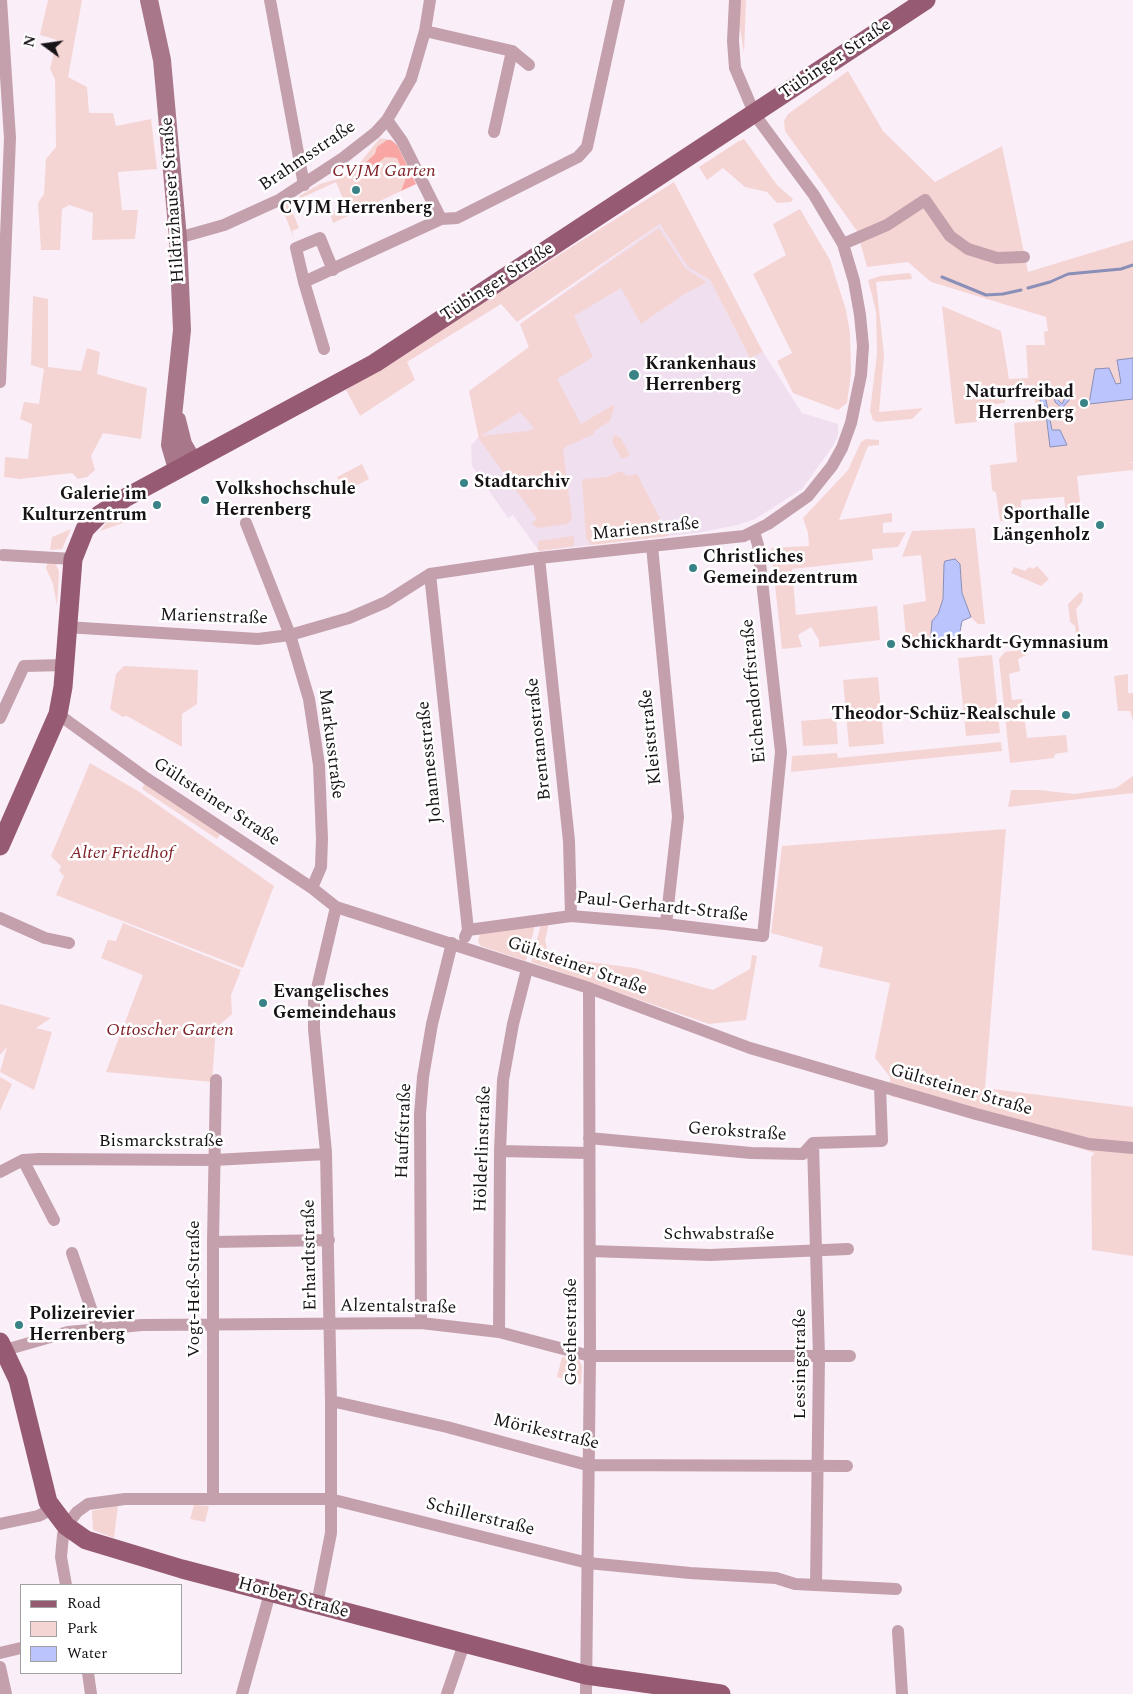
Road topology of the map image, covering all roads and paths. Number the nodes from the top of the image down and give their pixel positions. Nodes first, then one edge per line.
1 (1, 0) edge
2 (149, 0) edge
3 (270, 0) edge
4 (430, 0) edge
5 (619, 0) edge
6 (735, 0) edge
7 (926, 0) edge
8 (425, 31) junction
9 (512, 51) junction
10 (529, 65) dead end
11 (755, 115) junction
12 (388, 120) junction
13 (494, 132) dead end
14 (304, 185) junction
15 (441, 219) junction
16 (178, 238) junction
17 (843, 244) junction
18 (1024, 257) dead end
19 (333, 270) junction
20 (304, 282) junction
21 (324, 349) dead end
22 (0, 375) edge
23 (0, 382) edge
24 (185, 465) junction
25 (246, 523) dead end
26 (754, 532) junction
27 (0, 542) edge
28 (652, 546) junction
29 (1, 556) edge
30 (539, 558) junction
31 (72, 559) junction
32 (430, 574) junction
33 (66, 627) junction
34 (290, 635) junction
35 (65, 665) junction
36 (4, 699) edge
37 (58, 714) junction
38 (0, 718) edge
39 (0, 846) edge
40 (312, 888) junction
41 (336, 907) junction
42 (571, 916) junction
43 (0, 918) edge
44 (666, 924) junction
45 (468, 930) junction
46 (763, 936) joint
47 (69, 943) dead end
48 (457, 944) junction
49 (527, 969) junction
50 (589, 988) junction
51 (216, 1080) dead end
52 (880, 1086) junction
53 (589, 1138) junction
54 (813, 1143) junction
55 (1133, 1148) edge
56 (500, 1151) junction
57 (589, 1153) junction
58 (326, 1154) junction
59 (23, 1160) junction
60 (214, 1160) junction
61 (0, 1172) edge
62 (54, 1220) dead end
63 (329, 1240) junction
64 (213, 1242) junction
65 (848, 1249) dead end
66 (590, 1250) junction
67 (818, 1250) junction
68 (72, 1253) dead end
69 (421, 1323) junction
70 (329, 1324) junction
71 (212, 1325) junction
72 (98, 1329) junction
73 (499, 1332) junction
74 (3, 1346) edge
75 (590, 1356) junction
76 (819, 1356) junction
77 (850, 1356) dead end
78 (332, 1401) junction
79 (587, 1465) junction
80 (817, 1466) junction
81 (847, 1466) dead end
82 (213, 1498) junction
83 (330, 1498) junction
84 (52, 1509) junction
85 (0, 1524) edge
86 (66, 1526) junction
87 (588, 1562) junction
88 (66, 1584) edge
89 (816, 1585) junction
90 (896, 1589) dead end
91 (270, 1593) junction
92 (317, 1604) junction
93 (898, 1631) dead end
94 (464, 1644) junction
95 (20, 1648) edge
96 (0, 1653) edge
97 (0, 1667) edge
98 (88, 1674) edge
99 (586, 1685) edge
100 (6, 1694) edge
101 (91, 1694) edge
102 (242, 1694) edge
103 (447, 1694) edge
104 (720, 1694) edge
105 (902, 1694) edge

1 - 22 street
2 - 16 main road, Hildrizhauser Straße
3 - 14 street
4 - 8 street, Brahmsstraße
5 - 15 street
6 - 11 street, Marienstraße
7 - 11 main road, Tübinger Straße
8 - 9 street
8 - 12 street, Brahmsstraße
9 - 10 street
9 - 13 street
11 - 17 street, Marienstraße
11 - 24 main road, Tübinger Straße
12 - 14 street, Brahmsstraße
12 - 15 street
14 - 16 street, Brahmsstraße
15 - 19 street
16 - 24 main road, Hildrizhauser Straße
17 - 18 street
17 - 26 street, Marienstraße
19 - 20 street
19 - 20 street
20 - 21 street
22 - 23 street
24 - 31 main road, Tübinger Straße
25 - 34 street, Markusstraße
26 - 28 street, Marienstraße
26 - 46 street, Eichendorffstraße
27 - 29 street
28 - 30 street, Marienstraße
28 - 44 street, Kleiststraße
29 - 31 street
30 - 32 street, Marienstraße
30 - 42 street, Brentanostraße
31 - 33 main road
32 - 34 street, Marienstraße
32 - 45 street, Johannesstraße
33 - 34 street, Marienstraße
33 - 35 main road
34 - 40 street, Markusstraße
35 - 36 street
35 - 37 main road
36 - 38 street
37 - 39 main road
37 - 40 street, Gültsteiner Straße
40 - 41 street, Gültsteiner Straße
41 - 48 street, Gültsteiner Straße
41 - 58 street, Erhardtstraße
42 - 44 street, Paul-Gerhardt-Straße
42 - 45 street, Paul-Gerhardt-Straße
43 - 47 street
44 - 46 street, Paul-Gerhardt-Straße
45 - 48 street, Johannesstraße
48 - 49 street, Gültsteiner Straße
48 - 69 street, Hauffstraße
49 - 50 street, Gültsteiner Straße
49 - 56 street, Hölderlinstraße
50 - 52 street, Gültsteiner Straße
50 - 53 street, Goethestraße
51 - 60 street, Vogt-Heß-Straße
52 - 54 street, Gerokstraße
52 - 55 street, Gültsteiner Straße
53 - 54 street, Gerokstraße
53 - 57 street, Goethestraße
54 - 67 street, Lessingstraße
56 - 57 street
56 - 73 street, Hölderlinstraße
57 - 66 street, Goethestraße
58 - 60 street, Bismarckstraße
58 - 63 street, Erhardtstraße
59 - 60 street, Bismarckstraße
59 - 61 street, Bismarckstraße
59 - 62 street
60 - 64 street, Vogt-Heß-Straße
63 - 64 street
63 - 70 street, Erhardtstraße
64 - 71 street, Vogt-Heß-Straße
65 - 67 street, Schwabstraße
66 - 67 street, Schwabstraße
66 - 75 street, Goethestraße
67 - 76 street, Lessingstraße
68 - 72 street
69 - 70 street, Alzentalstraße
69 - 73 street, Alzentalstraße
70 - 71 street, Alzentalstraße
70 - 78 street, Erhardtstraße
71 - 72 street, Alzentalstraße
71 - 82 street, Vogt-Heß-Straße
72 - 74 street, Alzentalstraße
73 - 75 street, Alzentalstraße
74 - 84 main road, Horber Straße
75 - 76 street, Alzentalstraße
75 - 79 street, Goethestraße
76 - 77 street, Alzentalstraße
76 - 80 street, Lessingstraße
78 - 79 street, Mörikestraße
78 - 83 street, Erhardtstraße
79 - 80 street, Mörikestraße
79 - 87 street, Goethestraße
80 - 81 street, Mörikestraße
80 - 89 street, Lessingstraße
82 - 83 street, Schillerstraße
82 - 86 street, Schillerstraße
83 - 87 street, Schillerstraße
83 - 92 street, Erhardtstraße
84 - 85 street
84 - 86 main road, Horber Straße
86 - 88 street
86 - 91 main road, Horber Straße
87 - 89 street, Schillerstraße
87 - 99 street, Goethestraße
89 - 90 street, Schillerstraße
91 - 92 main road, Horber Straße
91 - 102 street
92 - 94 main road, Horber Straße
93 - 105 street
94 - 99 main road, Horber Straße
94 - 103 street
95 - 96 street
97 - 100 street
98 - 101 street
99 - 104 main road, Horber Straße

